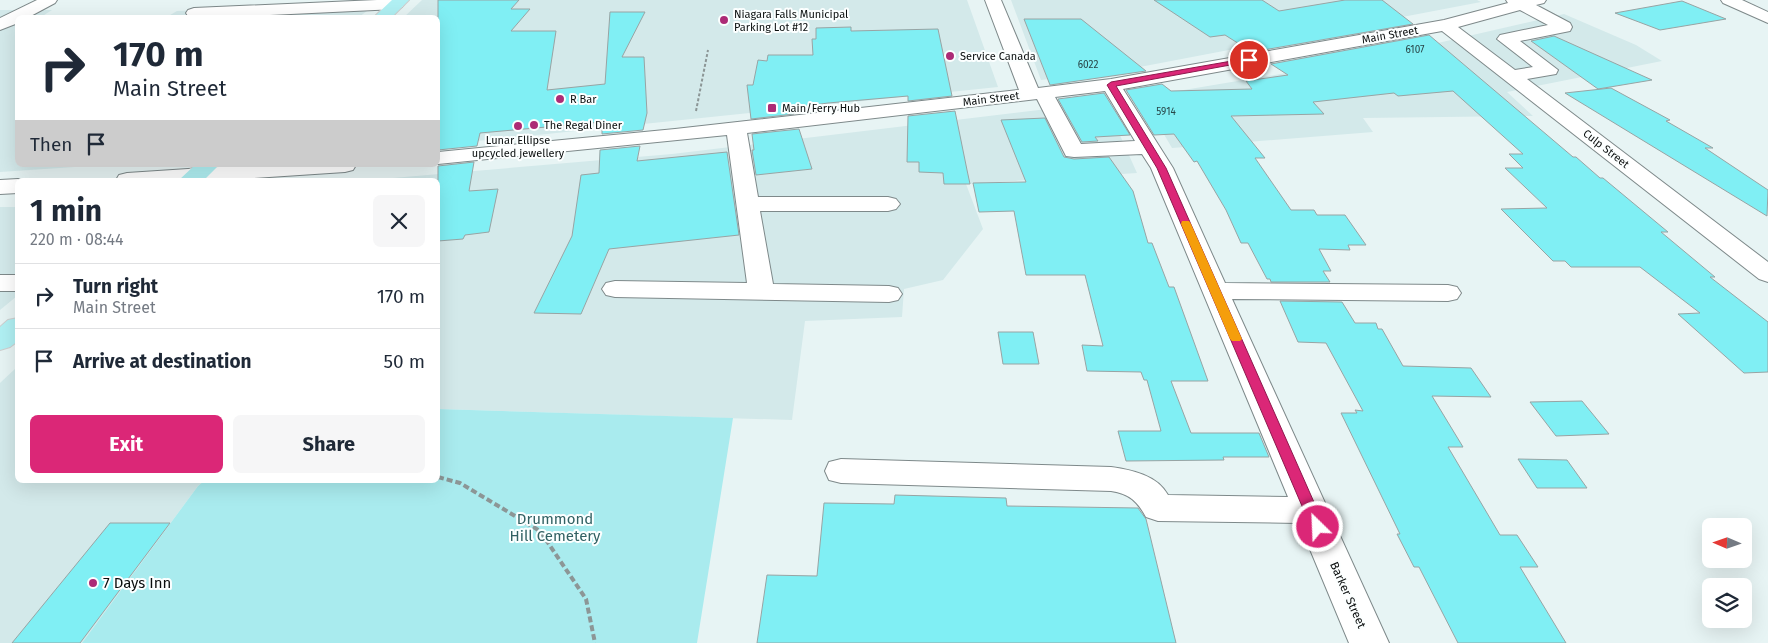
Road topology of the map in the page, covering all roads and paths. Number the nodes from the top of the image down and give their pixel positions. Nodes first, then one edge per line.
1 (49, 0) edge
2 (993, 0) edge
3 (1729, 0) edge
4 (398, 2) edge
5 (1526, 2) edge
6 (194, 13) dead end
7 (20, 15) edge
8 (384, 15) edge
9 (15, 17) edge
10 (1768, 18) edge
11 (0, 25) edge
12 (1445, 25) junction
13 (708, 50) dead end
14 (1510, 76) junction
15 (1111, 85) junction
16 (1037, 94) junction
17 (736, 128) junction
18 (675, 136) junction
19 (1149, 147) junction
20 (440, 158) edge
21 (313, 167) edge
22 (198, 174) edge
23 (151, 178) edge
24 (15, 186) edge
25 (0, 187) edge
26 (748, 204) junction
27 (888, 204) dead end
28 (1768, 274) edge
29 (0, 282) edge
30 (15, 283) edge
31 (615, 289) dead end
32 (1215, 291) junction
33 (761, 292) junction
34 (1448, 293) dead end
35 (889, 294) dead end
36 (15, 328) edge
37 (0, 341) edge
38 (840, 471) dead end
39 (440, 478) edge
40 (1311, 510) junction
41 (595, 643) edge
42 (1369, 643) edge

1 - 7 street
2 - 16 street
3 - 10 street
4 - 6 street
4 - 8 main road
5 - 12 street, Main Street
5 - 14 street
9 - 11 street
12 - 14 street, Culp Street
12 - 15 street, Main Street
13 - 18 path
14 - 28 street, Culp Street
15 - 16 street, Main Street
15 - 19 street, Barker Street
16 - 17 street, Main Street
16 - 19 street
17 - 18 street, Main Street
17 - 26 street
18 - 20 street, Main Street
19 - 32 street, Barker Street
21 - 22 street
22 - 23 street
24 - 25 street
26 - 27 street
26 - 33 street
29 - 30 street
31 - 33 street
32 - 34 street
32 - 40 street, Barker Street
33 - 35 street
36 - 37 main road
38 - 40 street
39 - 41 path
40 - 42 street, Barker Street

